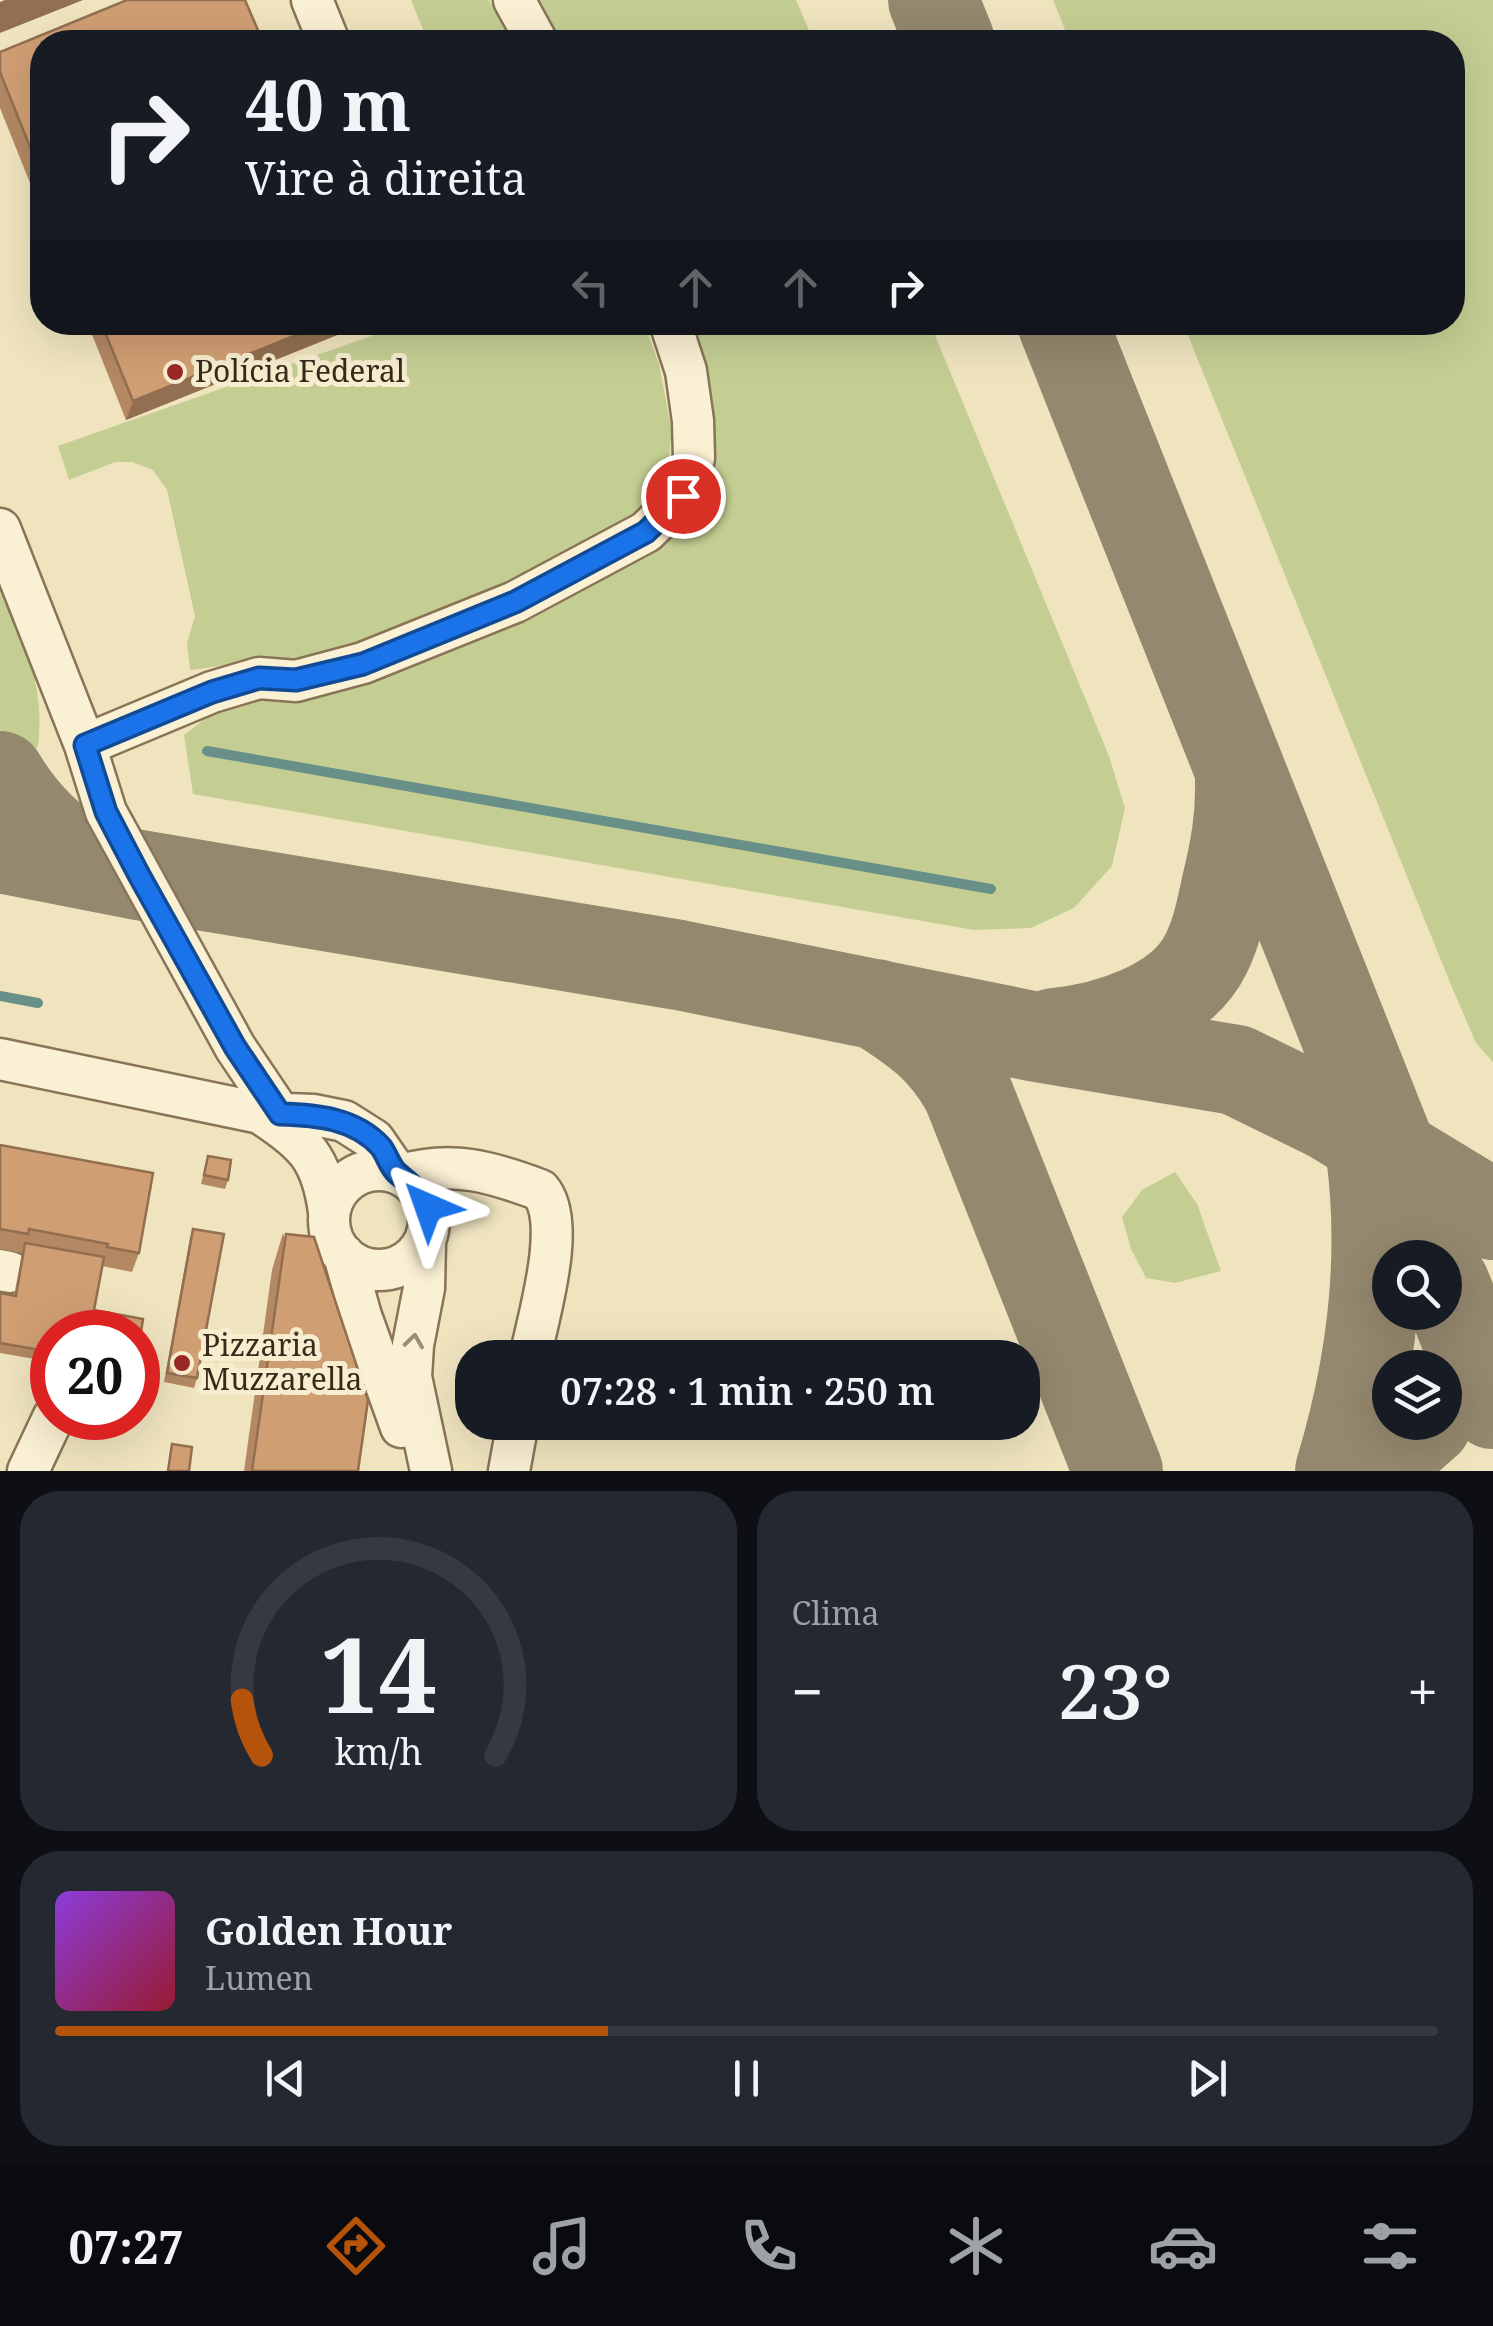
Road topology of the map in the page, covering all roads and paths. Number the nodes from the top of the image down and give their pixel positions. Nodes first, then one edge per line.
1 (312, 0) edge
2 (514, 0) edge
3 (324, 30) edge
4 (530, 30) edge
5 (674, 335) edge
6 (0, 529) edge
7 (85, 745) junction
8 (0, 1059) edge
9 (270, 1113) junction
10 (398, 1174) junction
11 (522, 1183) junction
12 (330, 1212) junction
13 (427, 1235) junction
14 (344, 1256) junction
15 (533, 1340) edge
16 (43, 1440) edge
17 (515, 1440) edge
18 (28, 1471) edge
19 (423, 1471) edge
20 (431, 1471) edge
21 (509, 1471) edge

1 - 3 lane
2 - 4 lane
5 - 7 lane
6 - 7 lane
7 - 9 lane
8 - 9 lane
9 - 10 lane
9 - 12 lane
10 - 11 lane
10 - 12 lane
10 - 13 lane
11 - 13 lane
11 - 15 lane
12 - 14 lane
13 - 14 lane
20 -> 13 lane
14 - 19 lane
16 - 18 lane
17 - 21 lane

